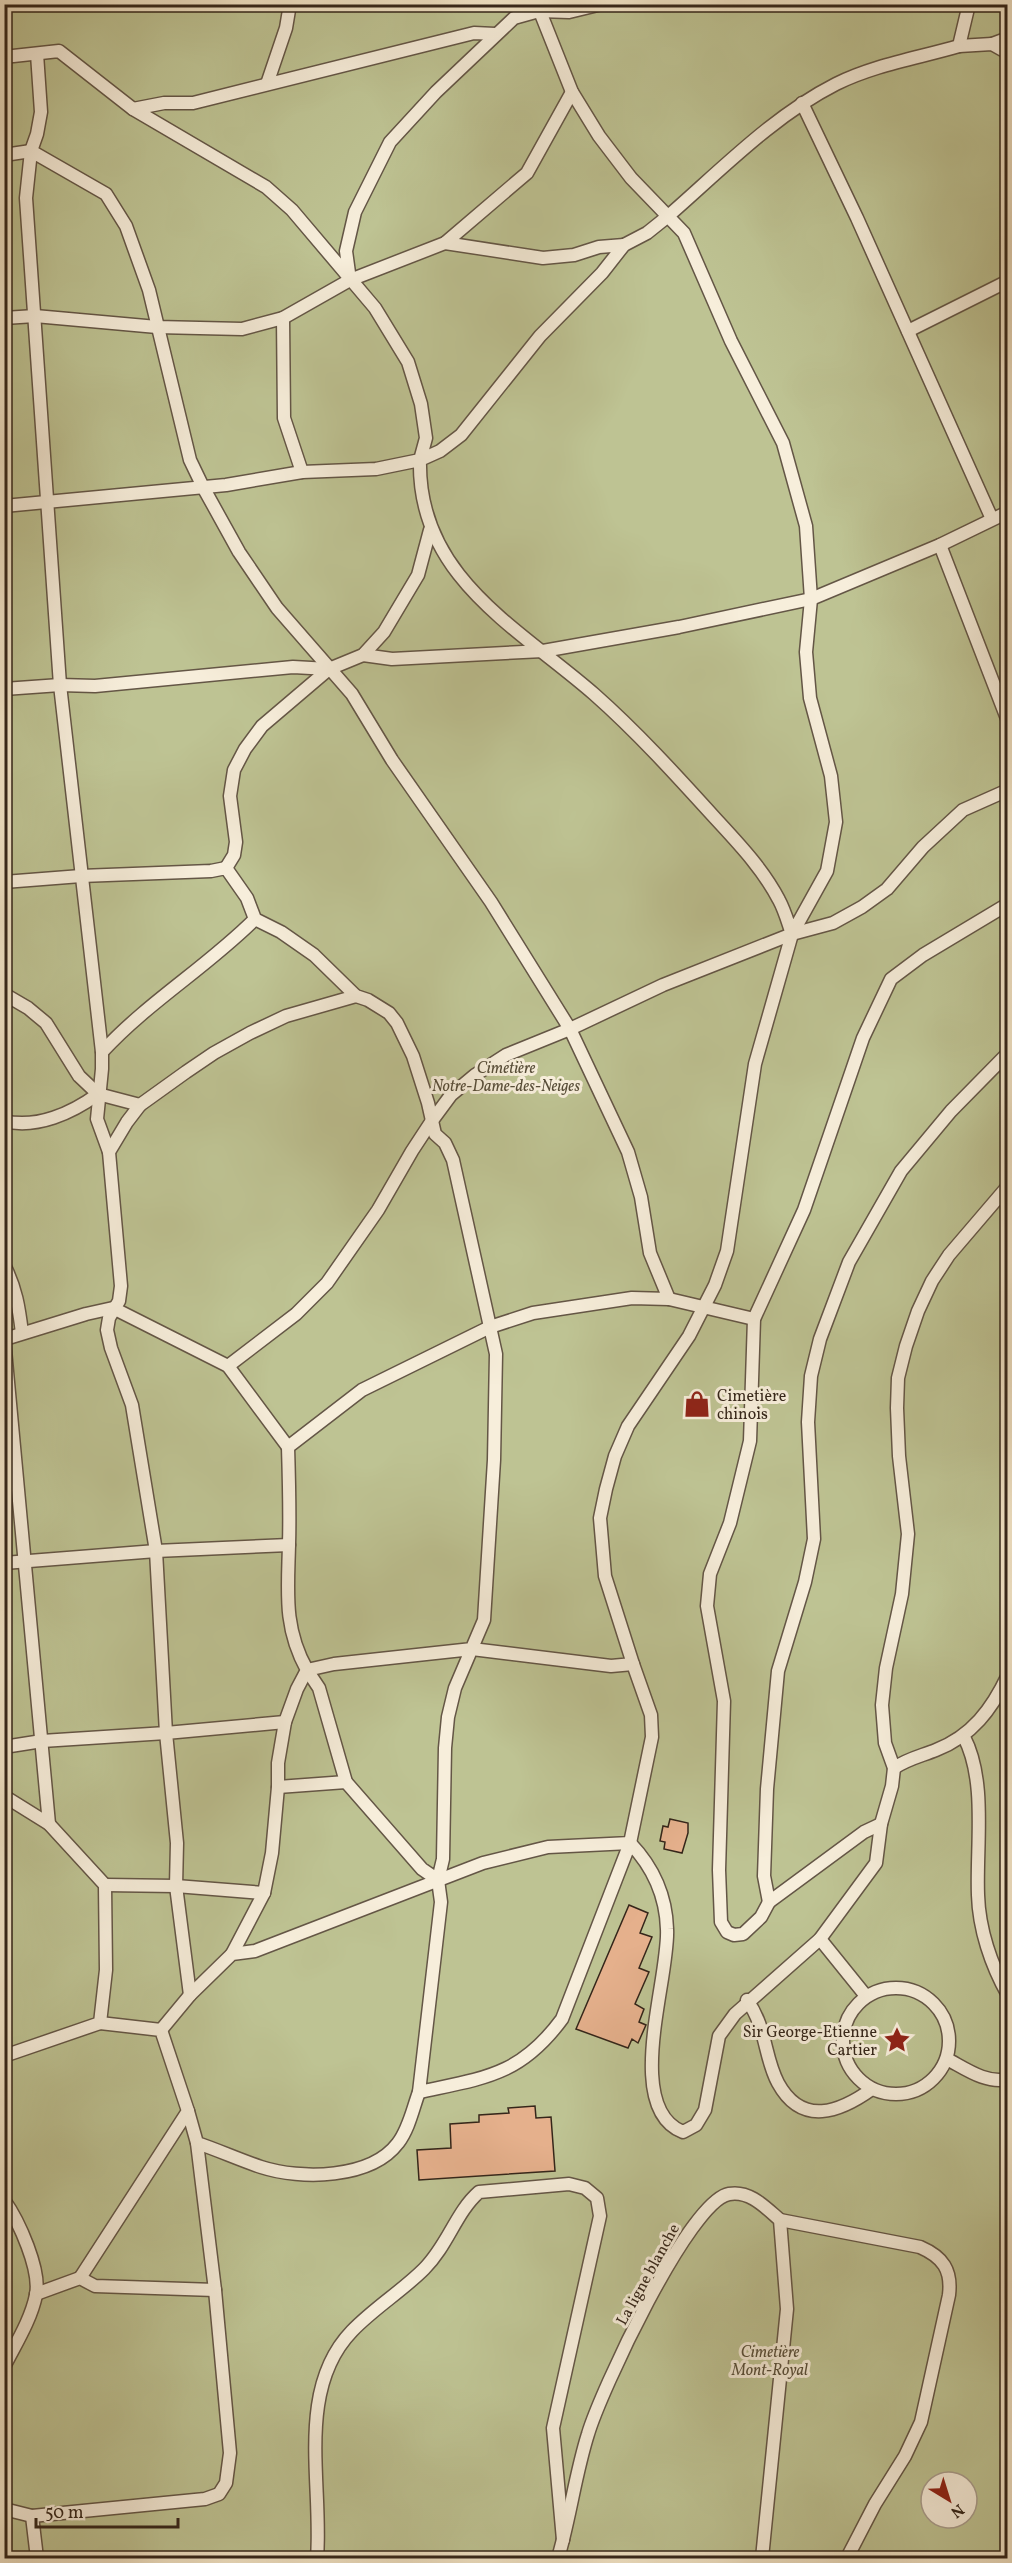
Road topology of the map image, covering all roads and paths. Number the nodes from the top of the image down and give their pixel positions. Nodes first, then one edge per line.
1 (290, 4) edge
2 (602, 4) edge
3 (969, 4) edge
4 (538, 8) edge
5 (495, 34) junction
6 (1008, 38) edge
7 (992, 44) junction
8 (958, 46) junction
9 (1008, 53) edge
10 (37, 54) junction
11 (4, 57) edge
12 (267, 84) junction
13 (573, 92) junction
14 (802, 103) junction
15 (133, 109) junction
16 (31, 152) junction
17 (4, 154) edge
18 (668, 217) junction
19 (445, 243) junction
20 (624, 245) junction
21 (350, 280) junction
22 (1008, 281) edge
23 (35, 316) junction
24 (4, 318) edge
25 (283, 318) junction
26 (158, 327) junction
27 (908, 331) junction
28 (420, 460) junction
29 (302, 472) junction
30 (203, 487) junction
31 (45, 503) junction
32 (4, 506) edge
33 (1008, 512) edge
34 (992, 519) junction
35 (430, 530) junction
36 (940, 545) junction
37 (811, 599) junction
38 (543, 651) junction
39 (363, 655) junction
40 (329, 669) junction
41 (60, 685) junction
42 (4, 689) edge
43 (1008, 721) edge
44 (1008, 790) edge
45 (226, 868) junction
46 (81, 876) junction
47 (4, 882) edge
48 (1008, 904) edge
49 (255, 919) junction
50 (792, 934) junction
51 (4, 994) edge
52 (356, 996) junction
53 (570, 1029) junction
54 (102, 1052) junction
55 (1008, 1053) edge
56 (98, 1094) junction
57 (140, 1105) junction
58 (4, 1121) edge
59 (431, 1122) junction
60 (109, 1152) junction
61 (1008, 1186) edge
62 (4, 1265) edge
63 (669, 1299) junction
64 (113, 1308) junction
65 (704, 1308) junction
66 (754, 1319) junction
67 (490, 1327) junction
68 (22, 1333) junction
69 (5, 1339) edge
70 (228, 1366) junction
71 (288, 1447) junction
72 (289, 1545) junction
73 (156, 1551) junction
74 (26, 1562) junction
75 (4, 1563) edge
76 (472, 1649) junction
77 (633, 1664) junction
78 (308, 1670) junction
79 (1008, 1675) edge
80 (285, 1722) junction
81 (166, 1733) junction
82 (964, 1737) junction
83 (42, 1741) junction
84 (4, 1747) edge
85 (894, 1768) junction
86 (346, 1782) junction
87 (278, 1787) junction
88 (4, 1796) edge
89 (49, 1824) junction
90 (881, 1824) junction
91 (630, 1843) junction
92 (438, 1880) junction
93 (105, 1885) junction
94 (176, 1886) junction
95 (264, 1893) junction
96 (769, 1902) junction
97 (820, 1939) junction
98 (232, 1954) junction
99 (190, 1995) junction
100 (1008, 1995) edge
101 (866, 1996) junction
102 (747, 2000) junction
103 (100, 2024) junction
104 (161, 2030) junction
105 (4, 2056) edge
106 (947, 2059) junction
107 (1008, 2079) edge
108 (872, 2089) junction
109 (419, 2091) junction
110 (188, 2111) junction
111 (197, 2143) junction
112 (4, 2200) edge
113 (780, 2220) junction
114 (80, 2278) junction
115 (215, 2290) junction
116 (36, 2294) junction
117 (4, 2367) edge
118 (4, 2509) edge
119 (32, 2516) junction
120 (563, 2540) junction
121 (37, 2559) edge
122 (317, 2559) edge
123 (558, 2559) edge
124 (762, 2559) edge
125 (847, 2559) edge

1 - 12 lane
2 - 4 lane
3 - 8 lane
4 - 5 lane
4 - 13 lane
5 - 12 lane
5 - 21 lane
6 - 7 lane
7 - 8 lane
7 - 9 lane
8 - 14 lane
10 - 11 lane
10 - 15 lane
10 - 16 lane
12 - 15 lane
13 - 18 lane
13 - 19 lane
14 - 18 lane
14 - 27 lane
15 - 21 lane
16 - 17 lane
16 - 23 lane
16 - 26 lane
18 - 20 lane
18 - 37 lane
19 - 20 lane
19 - 21 lane
20 - 28 lane
21 - 25 lane
21 - 28 lane
22 - 27 lane
23 - 24 lane
23 - 26 lane
23 - 31 lane
25 - 26 lane
25 - 29 lane
26 - 30 lane
27 - 34 lane
28 - 29 lane
28 - 35 lane
29 - 30 lane
30 - 31 lane
30 - 40 lane
31 - 32 lane
31 - 41 lane
33 - 34 lane
34 - 36 lane
35 - 38 lane
35 - 39 lane
36 - 37 lane
36 - 43 lane
37 - 38 lane
37 - 50 lane
38 - 39 lane
38 - 50 lane
39 - 40 lane
40 - 41 lane
40 - 45 lane
40 - 53 lane
41 - 42 lane
41 - 46 lane
44 - 50 lane
45 - 46 lane
45 - 49 lane
46 - 47 lane
46 - 54 lane
48 - 66 lane
49 - 52 lane
49 - 54 lane
50 - 53 lane
50 - 65 lane
51 - 56 lane
52 - 57 lane
52 - 59 lane
53 - 59 lane
53 - 63 lane
54 - 56 lane
55 - 96 lane
56 - 57 lane
56 - 58 lane
56 - 60 lane
57 - 60 lane
59 - 67 lane
59 - 70 lane
60 - 64 lane
61 - 85 lane
62 - 68 lane
63 - 65 lane
63 - 67 lane
64 - 68 lane
64 - 70 lane
64 - 73 lane
65 - 66 lane
65 - 77 lane
66 - 96 lane
67 - 71 lane
67 - 76 lane
68 - 69 lane
69 - 74 lane
70 - 71 lane
71 - 72 lane
72 - 73 lane
72 - 78 lane
73 - 74 lane
73 - 81 lane
74 - 75 lane
74 - 83 lane
76 - 77 lane
76 - 78 lane
76 - 92 lane
77 - 91 lane
78 - 80 lane
78 - 86 lane
79 - 82 lane
80 - 81 lane
80 - 87 lane
81 - 83 lane
81 - 94 lane
82 - 85 lane
82 - 100 lane
83 - 84 lane
83 - 89 lane
85 - 90 lane
86 - 87 lane
86 - 92 lane
87 - 95 lane
88 - 89 lane
89 - 93 lane
90 - 96 lane
90 - 97 lane
91 - 92 lane
91 - 102 lane
91 - 109 lane
92 - 98 lane
92 - 109 lane
93 - 94 lane
93 - 103 lane
94 - 95 lane
94 - 99 lane
95 - 98 lane
97 - 101 lane
97 - 102 lane
98 - 99 lane
99 - 104 lane
101 - 106 lane
101 - 108 lane
102 - 108 lane
103 - 104 lane
103 - 105 lane
104 - 110 lane
106 - 107 lane
106 - 108 lane
109 - 111 lane
110 - 111 lane
110 - 114 lane
111 - 115 lane
112 - 116 lane
113 - 120 lane, La ligne blanche
113 - 124 lane
113 - 125 lane
114 - 115 lane
114 - 116 lane
115 - 119 lane
116 - 117 lane
118 - 119 lane
119 - 121 lane
120 - 122 lane
120 - 123 lane, La ligne blanche

